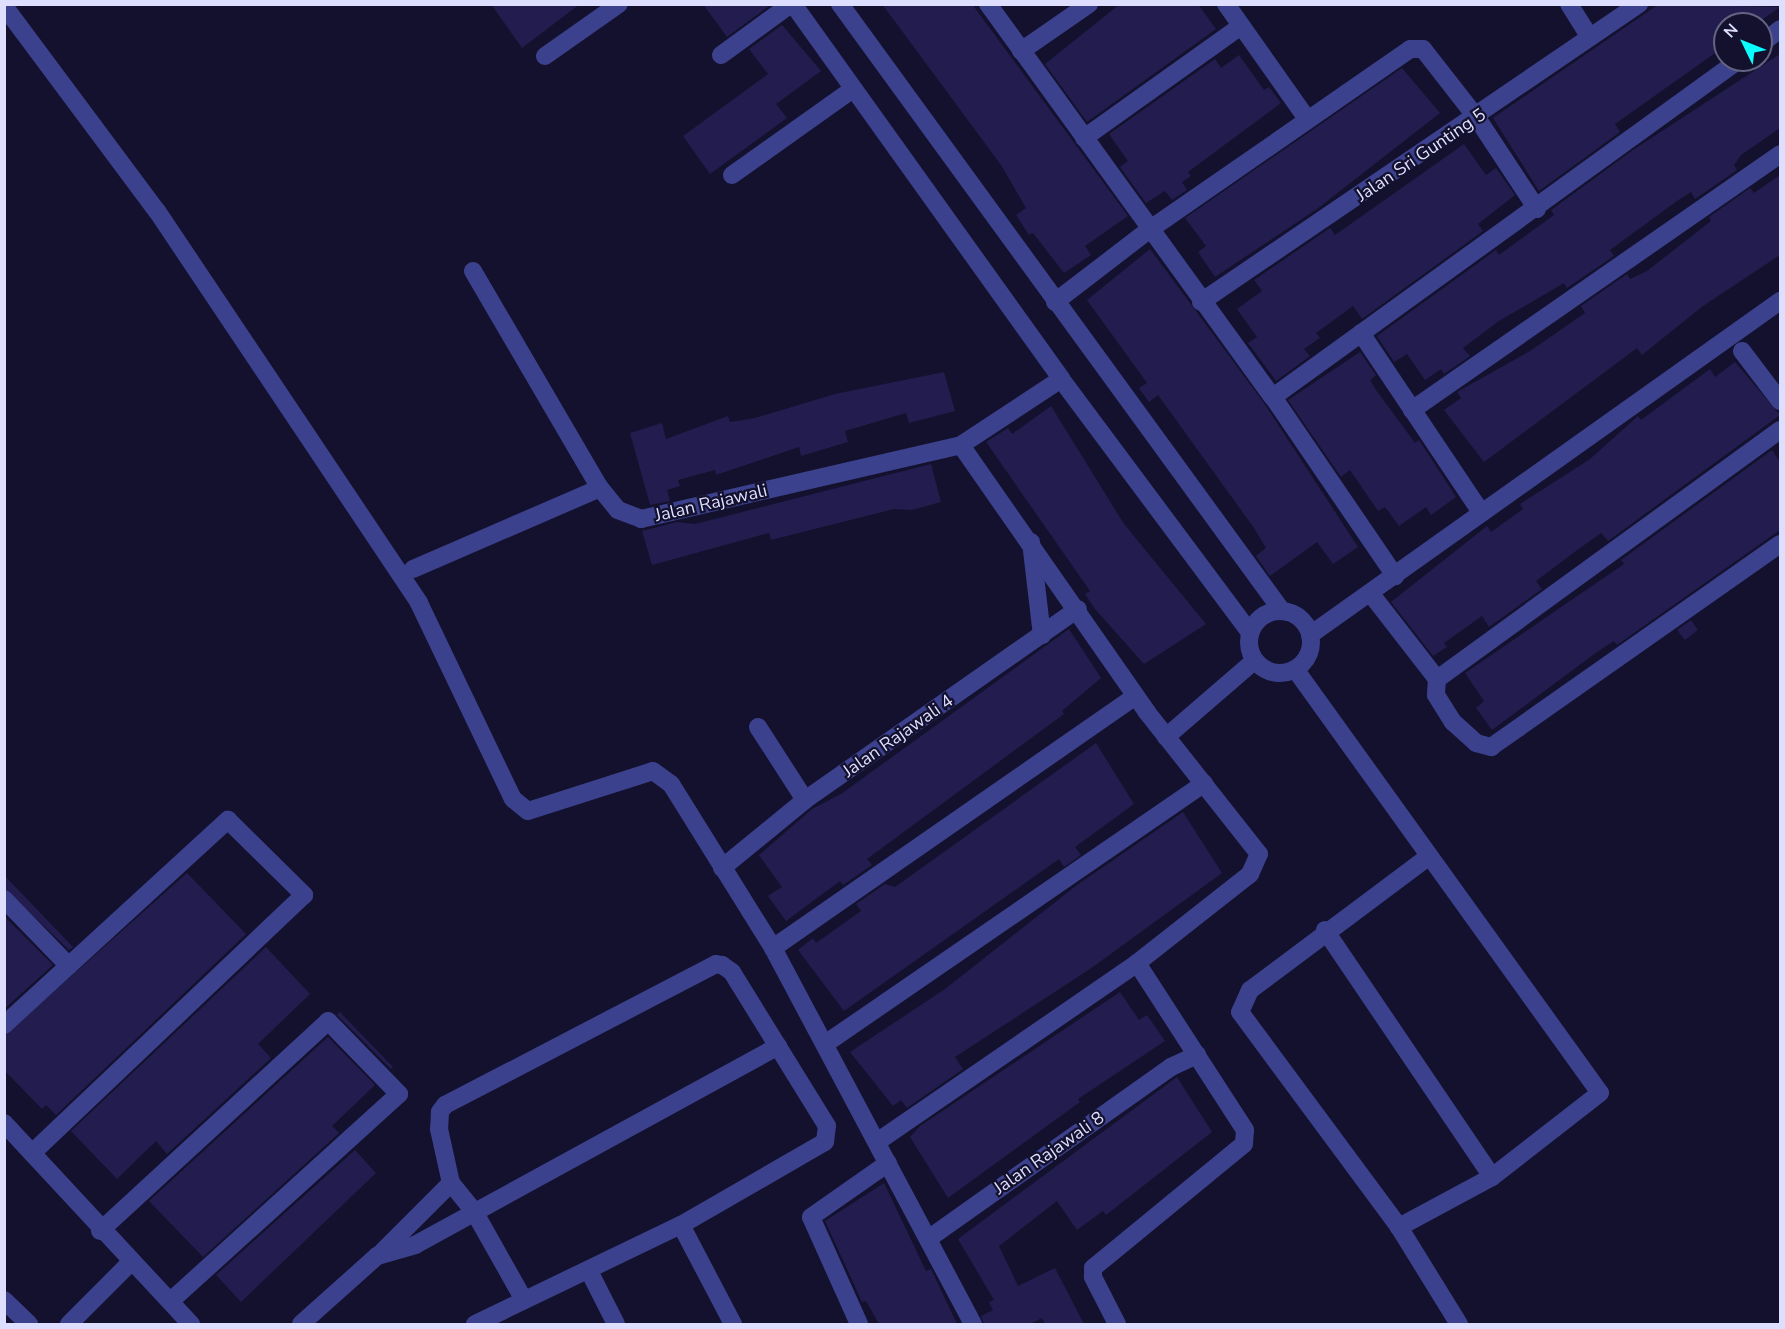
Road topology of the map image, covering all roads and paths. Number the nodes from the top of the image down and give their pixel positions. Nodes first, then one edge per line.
1 (619, 4) edge
2 (792, 4) edge
3 (840, 4) edge
4 (988, 4) edge
5 (1089, 4) edge
6 (1226, 4) edge
7 (1569, 4) edge
8 (1638, 4) edge
9 (4, 6) edge
10 (1238, 28) junction
11 (1590, 37) junction
12 (1021, 51) junction
13 (721, 55) dead end
14 (545, 56) dead end
15 (1723, 72) edge
16 (853, 89) junction
17 (1477, 118) junction
18 (1307, 119) junction
19 (1083, 138) junction
20 (1780, 154) edge
21 (732, 175) dead end
22 (1537, 209) junction
23 (1149, 230) junction
24 (473, 271) dead end
25 (1780, 301) edge
26 (1055, 302) junction
27 (1201, 302) junction
28 (1361, 333) junction
29 (1742, 351) dead end
30 (1061, 379) junction
31 (1273, 397) junction
32 (1780, 401) edge
33 (1412, 410) junction
34 (1780, 430) edge
35 (961, 445) junction
36 (600, 488) junction
37 (1480, 510) junction
38 (1031, 540) junction
39 (1780, 544) edge
40 (413, 568) dead end
41 (1395, 576) junction
42 (1371, 594) junction
43 (1078, 609) junction
44 (1282, 611) junction
45 (1250, 633) junction
46 (1042, 635) junction
47 (1310, 635) junction
48 (1254, 661) junction
49 (1295, 669) junction
50 (1437, 679) junction
51 (1135, 696) junction
52 (758, 727) dead end
53 (1166, 737) junction
54 (1204, 784) junction
55 (806, 800) junction
56 (1428, 857) junction
57 (722, 868) junction
58 (4, 899) edge
59 (1325, 930) junction
60 (773, 948) junction
61 (1137, 963) junction
62 (69, 966) junction
63 (4, 1024) edge
64 (825, 1044) junction
65 (778, 1046) junction
66 (1197, 1054) junction
67 (4, 1123) edge
68 (877, 1142) junction
69 (32, 1153) junction
70 (888, 1163) junction
71 (1492, 1177) junction
72 (451, 1183) junction
73 (475, 1213) junction
74 (681, 1225) junction
75 (1399, 1227) junction
76 (100, 1231) junction
77 (928, 1239) junction
78 (378, 1256) junction
79 (130, 1263) junction
80 (589, 1271) junction
81 (4, 1300) edge
82 (524, 1300) junction
83 (171, 1301) junction
84 (314, 1321) edge
85 (29, 1324) edge
86 (69, 1324) edge
87 (191, 1324) edge
88 (475, 1324) edge
89 (616, 1324) edge
90 (732, 1324) edge
91 (859, 1324) edge
92 (973, 1324) edge
93 (1117, 1324) edge
94 (1459, 1324) edge

1 - 14 street
2 - 13 street
2 - 16 street
3 - 26 street
4 - 12 street
5 - 12 street
6 - 10 street
7 - 11 street
8 - 11 street, Jalan Sri Gunting 5
9 - 57 street
10 - 18 street
10 - 19 street
11 - 17 street, Jalan Sri Gunting 5
12 - 19 street
15 - 22 street
16 - 21 street
16 - 30 street
17 - 18 street
17 - 22 street
17 - 27 street, Jalan Sri Gunting 5
18 - 23 street
19 - 23 street
20 - 33 street
22 - 28 street
23 - 26 street
23 - 27 street
24 - 36 street, Jalan Rajawali
25 - 37 street
26 - 44 street
27 - 31 street
28 - 31 street
28 - 33 street
29 - 32 street
30 - 35 street, Jalan Rajawali
30 - 45 street
31 - 41 street
33 - 37 street
34 - 50 street
35 - 36 street, Jalan Rajawali
35 - 38 street
36 - 40 street
37 - 41 street
38 - 43 street
38 - 46 street
39 - 50 street
41 - 42 street
42 - 47 street
42 - 50 street
43 - 46 street, Jalan Rajawali 4
43 - 51 street
44 - 45 street
44 - 47 street
45 - 48 street
46 - 55 street, Jalan Rajawali 4
47 - 49 street
48 - 49 street
48 - 53 street
49 - 56 street
51 - 53 street
51 - 60 street
52 - 55 street
53 - 54 street
54 - 61 street
54 - 64 street
55 - 57 street, Jalan Rajawali 4
56 - 59 street
56 - 71 street
57 - 60 street
58 - 62 street
59 - 71 street
59 - 75 street
60 - 64 street
61 - 66 street
61 - 68 street
62 - 63 street
62 - 69 street
64 - 68 street
65 - 72 street
65 - 73 street
65 - 74 street
66 - 77 street, Jalan Rajawali 8
66 - 93 street
67 - 69 street
68 - 70 street
69 - 76 street
70 - 77 street
70 - 91 street
71 - 75 street
72 - 73 street
72 - 78 street
73 - 78 street
73 - 82 street
74 - 80 street
74 - 90 street
75 - 94 street
76 - 79 street
76 - 83 street
77 - 92 street
78 - 84 street
79 - 83 street
79 - 86 street
80 - 82 street
80 - 89 street
81 - 85 street
82 - 88 street
83 - 87 street

